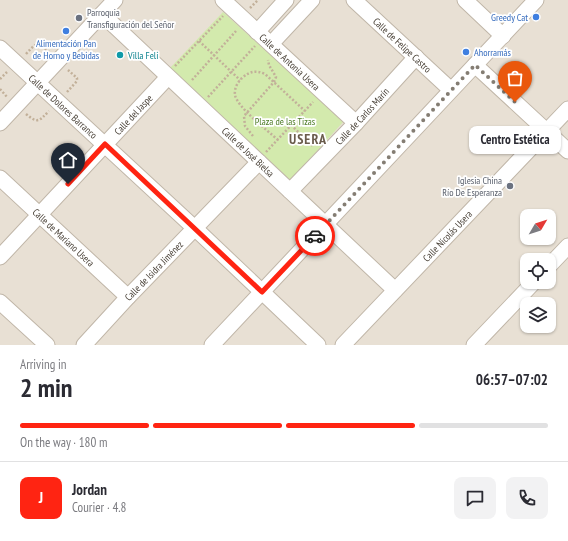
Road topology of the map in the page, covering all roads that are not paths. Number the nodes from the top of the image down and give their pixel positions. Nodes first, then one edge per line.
1 (115, 0) edge
2 (286, 0) edge
3 (312, 0) edge
4 (354, 0) edge
5 (466, 0) edge
6 (536, 0) edge
7 (224, 6) edge
8 (102, 14) junction
9 (503, 36) junction
10 (264, 44) junction
11 (0, 48) edge
12 (416, 57) junction
13 (475, 65) junction
14 (170, 74) junction
15 (38, 83) junction
16 (451, 90) junction
17 (568, 109) edge
18 (0, 123) edge
19 (356, 123) junction
20 (547, 132) junction
21 (105, 144) junction
22 (568, 151) edge
23 (261, 159) junction
24 (0, 178) edge
25 (290, 191) junction
26 (40, 214) junction
27 (326, 225) junction
28 (195, 228) junction
29 (568, 246) edge
30 (0, 257) edge
31 (556, 259) edge
32 (527, 289) edge
33 (395, 290) junction
34 (262, 292) junction
35 (128, 296) junction
36 (0, 302) edge
37 (47, 345) edge
38 (84, 345) edge
39 (212, 345) edge
40 (318, 345) edge
41 (343, 345) edge
42 (474, 345) edge

1 - 8 street
2 - 10 street
3 - 10 street
4 - 12 street, Calle de Felipe Castro
5 - 9 street
6 - 9 street
7 - 10 street, Calle de Antonia Usera
8 - 14 street, Calle de José Bielsa
8 - 15 street
9 - 13 street
10 - 19 street, Calle de Antonia Usera
11 - 15 street, Calle de Dolores Barranco
12 - 16 street, Calle de Felipe Castro
12 - 19 street, Calle de Carlos Marín
13 - 16 street
13 - 20 street
14 - 21 street, Calle del Jaspe
14 - 23 street, Calle de José Bielsa
15 - 18 street
15 - 21 street, Calle de Dolores Barranco
16 - 27 street
17 - 20 street, Calle Nicolás Usera
19 - 25 street, Calle de Carlos Marín
20 - 22 street
20 - 33 street, Calle Nicolás Usera
21 - 26 street, Calle del Jaspe
21 - 28 street, Calle de Dolores Barranco
23 - 25 street, Calle de José Bielsa
23 - 28 street, Calle de Isidra Jiménez
24 - 26 street, Calle de Mariano Usera
25 - 27 street, Calle de José Bielsa
26 - 30 street, Calle del Jaspe
26 - 35 street, Calle de Mariano Usera
27 - 33 street, Calle de José Bielsa
27 - 34 street
28 - 34 street, Calle de Dolores Barranco
28 - 35 street, Calle de Isidra Jiménez
29 - 31 street
32 - 42 street
33 - 41 street, Calle Nicolás Usera
34 - 39 street
34 - 40 street, Calle de Dolores Barranco
35 - 38 street, Calle de Isidra Jiménez
36 - 37 street

